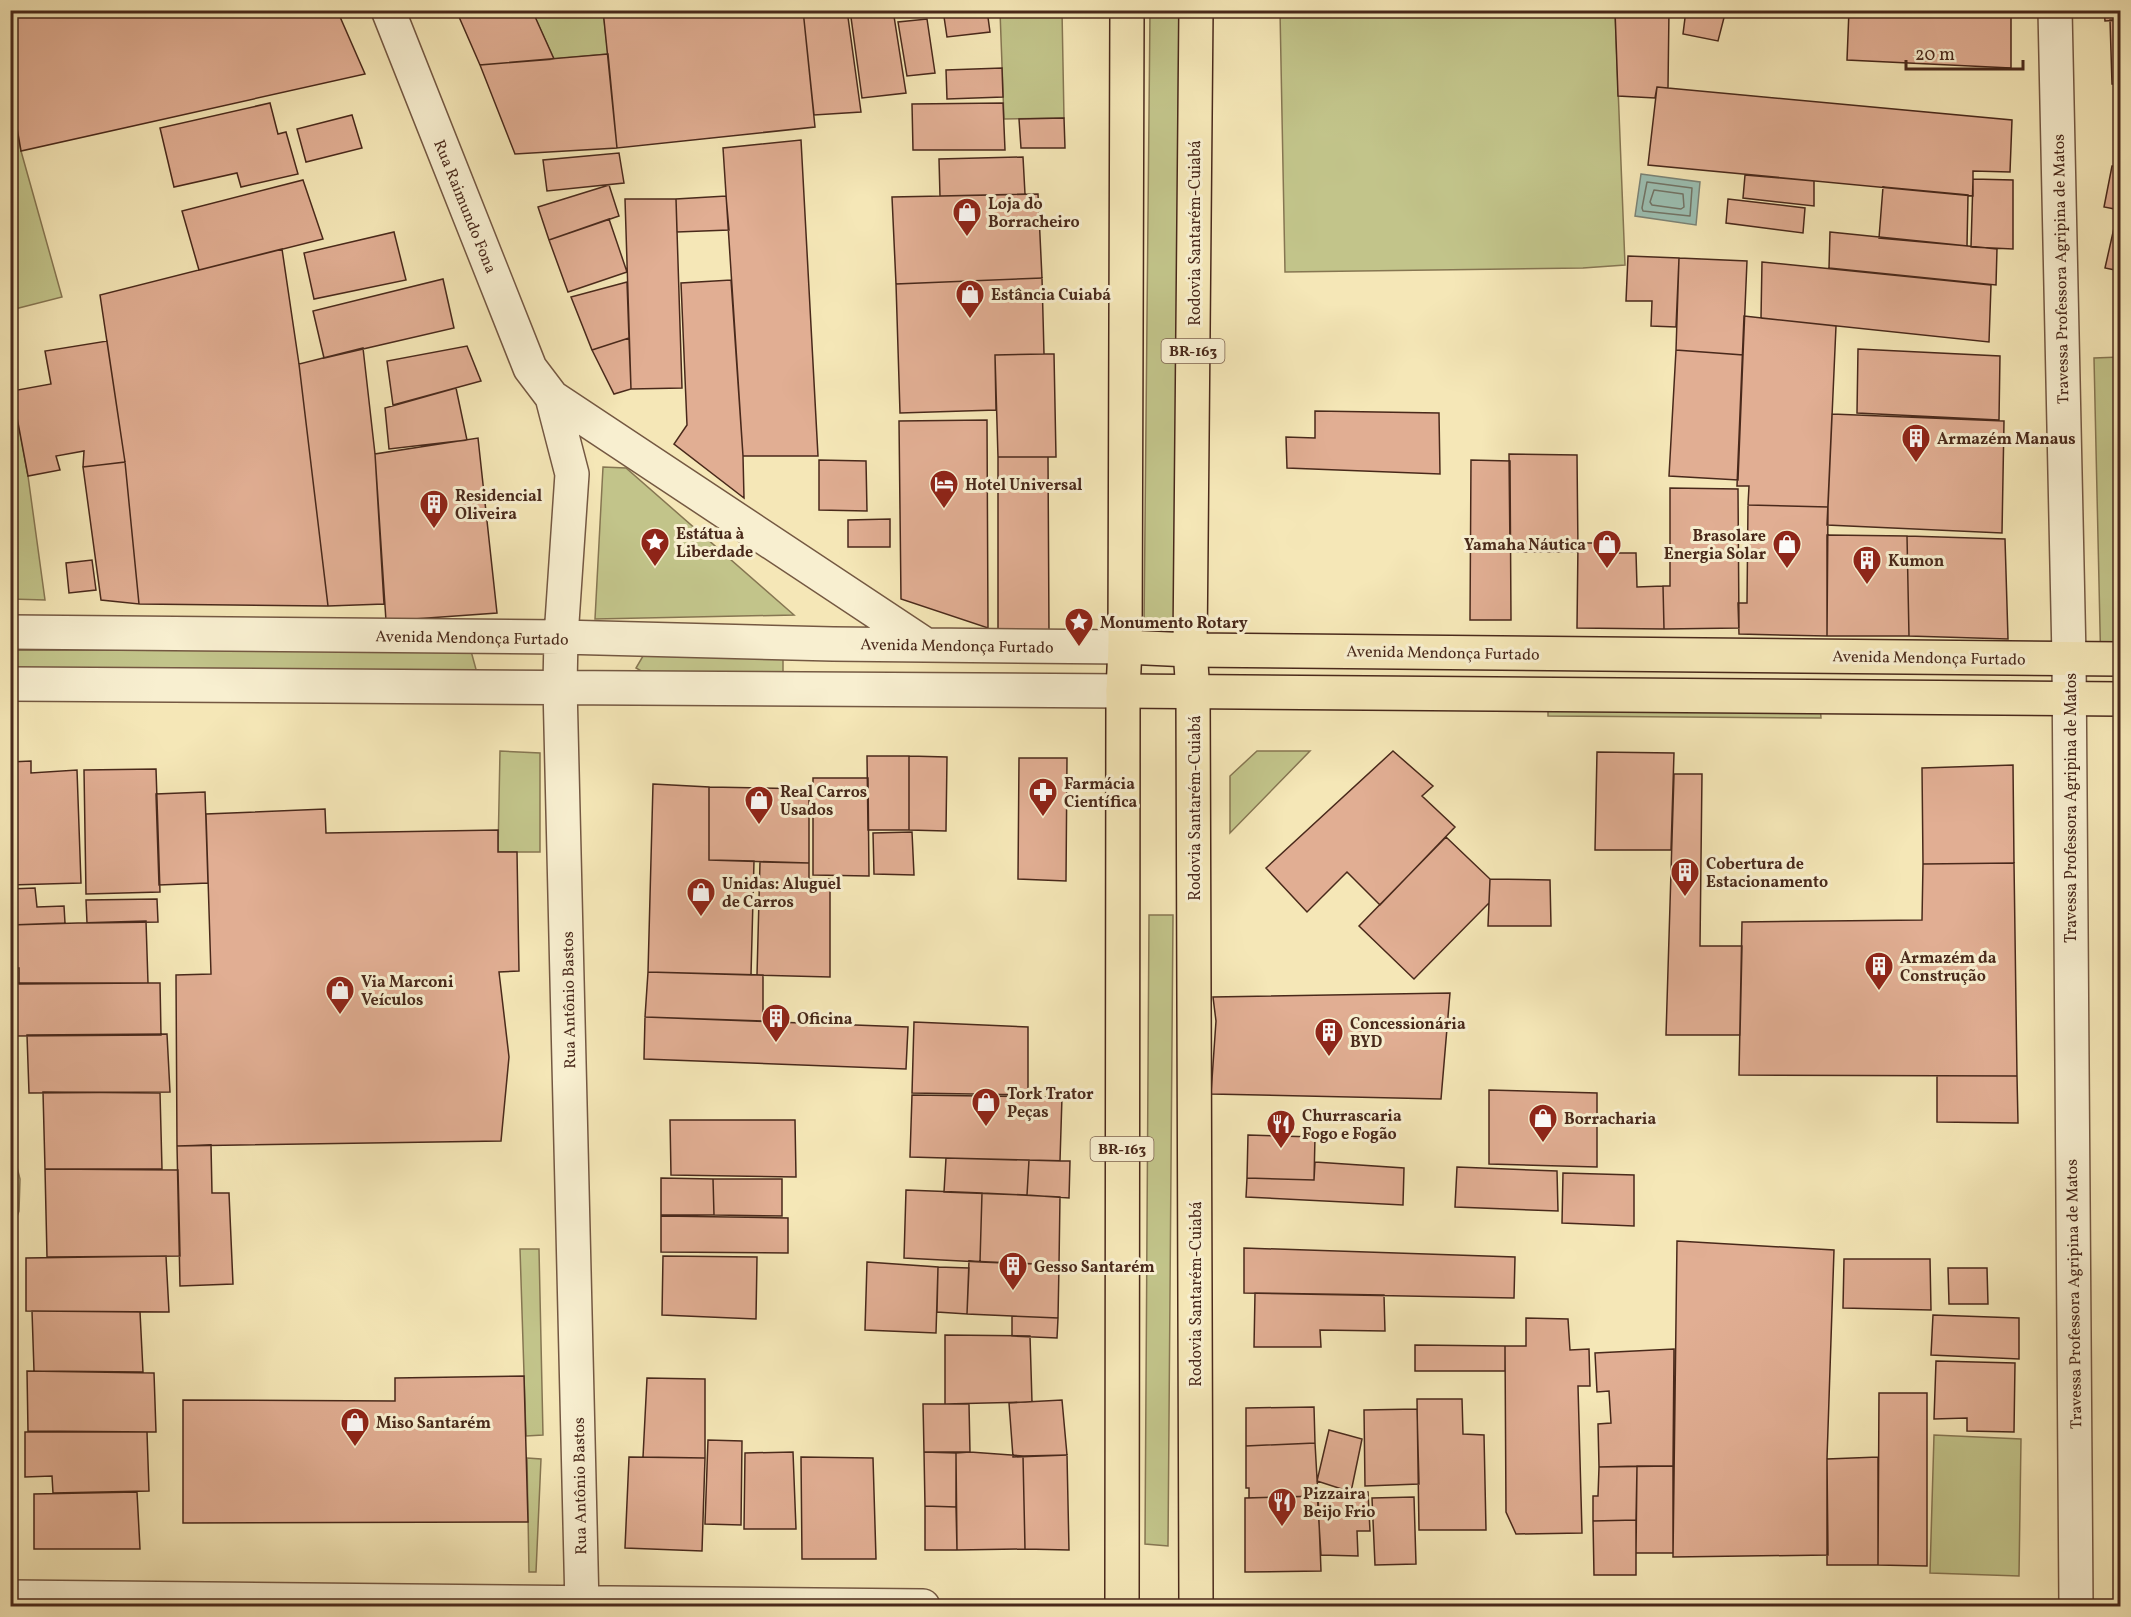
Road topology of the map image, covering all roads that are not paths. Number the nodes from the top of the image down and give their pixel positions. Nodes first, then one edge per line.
1 (388, 10) edge
2 (1127, 10) edge
3 (1196, 10) edge
4 (2055, 10) edge
5 (552, 397) junction
6 (10, 632) edge
7 (561, 637) junction
8 (833, 644) junction
9 (926, 645) junction
10 (1125, 647) junction
11 (1190, 650) junction
12 (2069, 658) junction
13 (2121, 659) edge
14 (10, 684) edge
15 (560, 686) junction
16 (832, 690) junction
17 (1123, 691) junction
18 (1193, 692) junction
19 (2068, 698) junction
20 (2121, 699) edge
21 (10, 1597) edge
22 (582, 1605) edge
23 (923, 1606) edge
24 (1122, 1606) edge
25 (1196, 1606) edge
26 (2076, 1606) edge

1 - 5 street, Rua Raimundo Fona
2 - 10 main road, BR-163
3 - 11 main road, Rodovia Santarém-Cuiabá / BR-163
4 - 12 street, Travessa Professora Agripina de Matos
5 - 7 street, Rua Antônio Bastos
5 - 9 street
6 - 7 street, Avenida Mendonça Furtado
7 - 8 street, Avenida Mendonça Furtado
7 - 15 street, Rua Antônio Bastos
8 - 9 street, Avenida Mendonça Furtado
8 - 16 street
9 - 10 street, Avenida Mendonça Furtado
10 - 11 main road, Avenida Mendonça Furtado
10 - 17 main road, BR-163
11 - 12 main road, Avenida Mendonça Furtado
11 - 18 main road, Rodovia Santarém-Cuiabá / BR-163
12 - 13 main road, Avenida Mendonça Furtado
12 - 19 street, Travessa Professora Agripina de Matos
14 - 15 street
15 - 16 street
15 - 22 street, Rua Antônio Bastos
16 - 17 street
17 - 18 main road
17 - 24 main road, BR-163
18 - 19 main road
18 - 25 main road, Rodovia Santarém-Cuiabá / BR-163
19 - 20 main road
19 - 26 street, Travessa Professora Agripina de Matos
21 - 22 street
22 - 23 street

